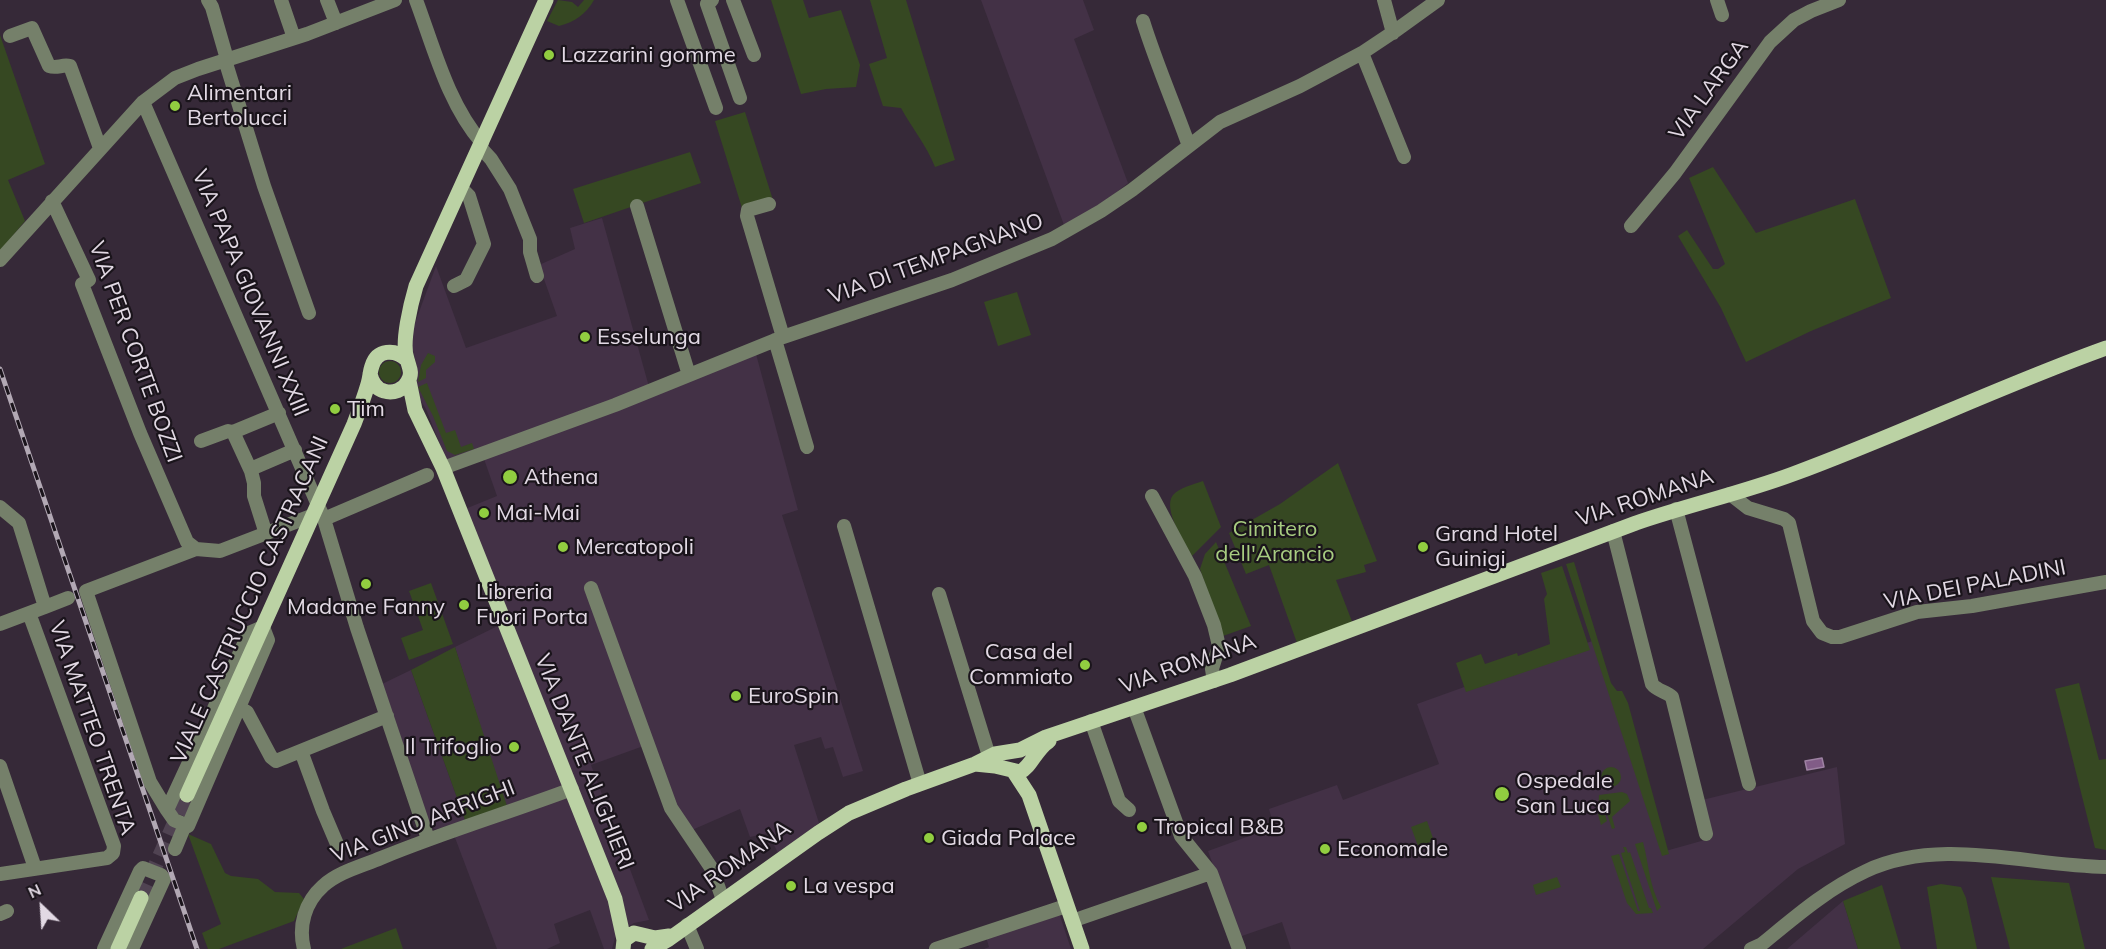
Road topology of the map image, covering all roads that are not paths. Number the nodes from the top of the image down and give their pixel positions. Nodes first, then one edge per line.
1 (208, 0) edge
2 (281, 0) edge
3 (327, 0) edge
4 (395, 0) edge
5 (416, 0) edge
6 (546, 0) edge
7 (677, 0) edge
8 (712, 0) edge
9 (733, 0) edge
10 (1384, 0) edge
11 (1438, 0) edge
12 (1718, 0) edge
13 (1839, 0) edge
14 (1722, 15) dead end
15 (1143, 21) dead end
16 (336, 23) junction
17 (1393, 33) junction
18 (10, 36) dead end
19 (294, 38) junction
20 (1362, 53) junction
21 (754, 55) dead end
22 (226, 60) junction
23 (740, 98) dead end
24 (143, 102) junction
25 (716, 108) dead end
26 (481, 145) junction
27 (1189, 146) junction
28 (100, 148) junction
29 (1404, 157) dead end
30 (461, 188) junction
31 (52, 201) junction
32 (769, 204) dead end
33 (638, 206) dead end
34 (1630, 226) dead end
35 (0, 260) edge
36 (537, 276) dead end
37 (454, 286) dead end
38 (309, 313) dead end
39 (407, 320) junction
40 (779, 338) junction
41 (2106, 348) edge
42 (390, 352) junction
43 (406, 359) junction
44 (370, 374) junction
45 (689, 375) junction
46 (409, 381) junction
47 (386, 391) junction
48 (415, 410) junction
49 (279, 413) junction
50 (354, 424) junction
51 (233, 432) junction
52 (201, 441) dead end
53 (807, 447) dead end
54 (295, 450) junction
55 (443, 468) junction
56 (251, 471) junction
57 (428, 476) dead end
58 (1730, 494) junction
59 (1152, 496) dead end
60 (0, 507) edge
61 (1676, 509) junction
62 (317, 512) junction
63 (844, 526) dead end
64 (1613, 531) junction
65 (266, 534) junction
66 (196, 549) junction
67 (2106, 582) edge
68 (591, 588) dead end
69 (939, 594) dead end
70 (68, 598) dead end
71 (45, 607) junction
72 (30, 613) junction
73 (0, 624) edge
74 (263, 627) junction
75 (1214, 681) junction
76 (1134, 707) junction
77 (240, 708) junction
78 (387, 716) junction
79 (1091, 722) junction
80 (1059, 733) junction
81 (301, 751) junction
82 (1016, 751) junction
83 (982, 760) junction
84 (0, 768) edge
85 (1020, 768) junction
86 (920, 784) junction
87 (1749, 784) dead end
88 (572, 789) junction
89 (187, 795) tunnel mouth
90 (167, 810) junction
91 (1129, 810) dead end
92 (185, 825) junction
93 (1706, 834) dead end
94 (428, 839) junction
95 (338, 844) dead end
96 (175, 849) dead end
97 (2106, 867) edge
98 (35, 868) junction
99 (1211, 873) junction
100 (0, 874) edge
101 (141, 898) tunnel mouth
102 (723, 900) junction
103 (1066, 906) junction
104 (1072, 921) junction
105 (681, 930) junction
106 (632, 943) edge
107 (1757, 947) edge
108 (104, 949) edge
109 (118, 949) edge
110 (132, 949) edge
111 (304, 949) edge
112 (652, 949) edge
113 (697, 949) edge
114 (936, 949) edge
115 (1082, 949) edge
116 (1239, 949) edge

1 - 22 street
2 - 19 street
3 - 16 street
4 - 16 street
5 - 26 street
6 - 26 main road, VIALE CASTRUCCIO CASTRACANI
7 - 25 street
8 - 23 street
9 - 21 street
10 - 17 street
11 - 17 street, VIA DI TEMPAGNANO
12 - 14 street
13 - 34 street, VIA LARGA
15 - 27 street
16 - 19 street
17 - 20 street, VIA DI TEMPAGNANO
18 - 28 street
19 - 22 street
20 - 27 street, VIA DI TEMPAGNANO
20 - 29 street
22 - 24 street
22 - 38 street
24 - 28 street
24 - 49 street, VIA PAPA GIOVANNI XXIII
26 - 30 main road, VIALE CASTRUCCIO CASTRACANI
26 - 36 street
27 - 40 street, VIA DI TEMPAGNANO
28 - 31 street
30 - 37 street
30 - 39 main road, VIALE CASTRUCCIO CASTRACANI
31 - 35 street
31 - 66 street, VIA PER CORTE BOZZI
32 - 40 street
33 - 45 street
39 - 42 main road, VIALE CASTRUCCIO CASTRACANI
39 - 43 main road, VIALE CASTRUCCIO CASTRACANI
40 - 45 street, VIA DI TEMPAGNANO
40 - 53 street
41 - 58 main road, VIA ROMANA
42 - 43 main road
42 - 44 main road, VIALE CASTRUCCIO CASTRACANI
43 - 46 main road, VIALE CASTRUCCIO CASTRACANI
44 - 47 main road
44 - 50 main road, VIALE CASTRUCCIO CASTRACANI
45 - 55 street, VIA DI TEMPAGNANO
46 - 47 main road, VIALE CASTRUCCIO CASTRACANI
46 - 48 main road, VIA DANTE ALIGHIERI
47 - 48 main road, VIA DANTE ALIGHIERI
47 - 50 main road, VIALE CASTRUCCIO CASTRACANI
48 - 55 main road, VIA DANTE ALIGHIERI
49 - 51 street
49 - 54 street, VIA PAPA GIOVANNI XXIII
50 - 62 main road, VIALE CASTRUCCIO CASTRACANI
51 - 52 street
51 - 56 street
54 - 56 street
54 - 62 street, VIA PAPA GIOVANNI XXIII
55 - 88 main road, VIA DANTE ALIGHIERI
56 - 65 street
57 - 62 street
58 - 61 main road, VIA ROMANA
58 - 67 street, VIA DEI PALADINI
59 - 75 street
60 - 71 street
61 - 64 main road, VIA ROMANA
61 - 87 street
62 - 65 street
62 - 74 main road, VIALE CASTRUCCIO CASTRACANI
62 - 78 street, VIA PAPA GIOVANNI XXIII
63 - 86 street
64 - 75 main road, VIA ROMANA
64 - 93 street
65 - 66 street
66 - 90 street
68 - 102 street
69 - 83 street
70 - 71 street
71 - 72 street
72 - 73 street
72 - 98 street, VIA MATTEO TRENTA
74 - 77 street
74 - 89 main road, VIALE CASTRUCCIO CASTRACANI
74 - 90 street
75 - 76 main road, VIA ROMANA
76 - 79 main road, VIA ROMANA
76 - 99 street
77 - 81 street
77 - 92 street
78 - 81 street
78 - 94 street, VIA PAPA GIOVANNI XXIII
79 - 80 main road, VIA ROMANA
79 - 91 street
80 - 82 main road, VIA ROMANA
80 - 85 main road, VIA ROMANA
81 - 95 street
82 - 83 main road, VIA ROMANA
82 - 85 main road
83 - 85 main road, VIA ROMANA
83 - 86 main road, VIA ROMANA
84 - 98 street
85 - 103 main road
86 - 102 main road, VIA ROMANA
88 - 94 street, VIA GINO ARRIGHI
88 - 106 main road, VIA DANTE ALIGHIERI
90 - 92 street
92 - 96 street
94 - 111 street, VIA GINO ARRIGHI
97 - 107 street
98 - 100 street
99 - 104 street
99 - 116 street
101 - 109 main road
102 - 105 main road, VIA ROMANA
103 - 104 main road
103 - 114 street
104 - 115 main road
105 - 106 main road, VIA ROMANA
105 - 112 main road, VIA ROMANA
105 - 113 street
108 - 110 street

